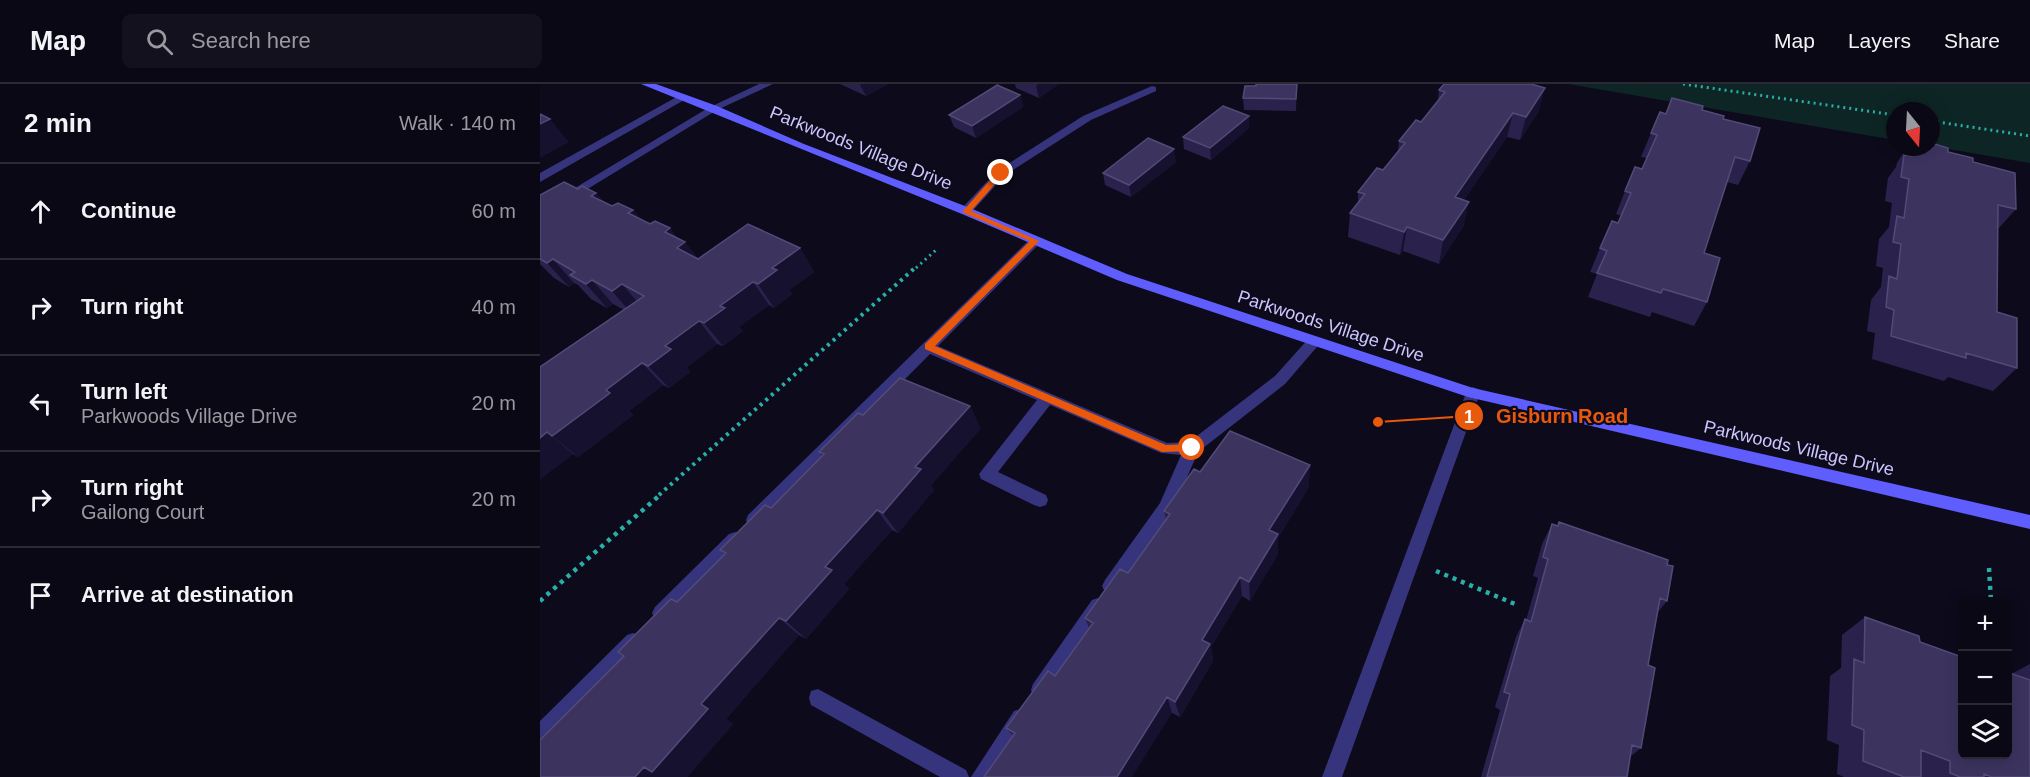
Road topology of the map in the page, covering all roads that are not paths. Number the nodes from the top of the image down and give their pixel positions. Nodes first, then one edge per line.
1 (646, 84) edge
2 (768, 84) edge
3 (1152, 88) dead end
4 (682, 97) junction
5 (713, 108) junction
6 (540, 178) edge
7 (966, 212) junction
8 (540, 214) edge
9 (1035, 241) junction
10 (1315, 341) junction
11 (928, 347) junction
12 (1473, 393) junction
13 (1047, 398) junction
14 (1192, 448) junction
15 (1040, 500) dead end
16 (2030, 522) edge
17 (818, 698) dead end
18 (540, 734) edge
19 (959, 777) edge
20 (981, 777) edge
21 (1332, 777) edge

1 - 4 main road, Parkwoods Village Drive
2 - 5 street
3 - 7 street
4 - 5 main road, Parkwoods Village Drive
4 - 6 street
5 - 7 main road, Parkwoods Village Drive
5 - 8 street
7 - 9 main road, Parkwoods Village Drive
9 - 10 main road, Parkwoods Village Drive
9 - 11 street
10 - 12 main road, Parkwoods Village Drive
10 - 14 street
11 - 13 street
11 - 18 street
12 - 16 main road, Parkwoods Village Drive
12 - 21 street
13 - 14 street
13 - 15 street
14 - 20 street
17 - 19 street

